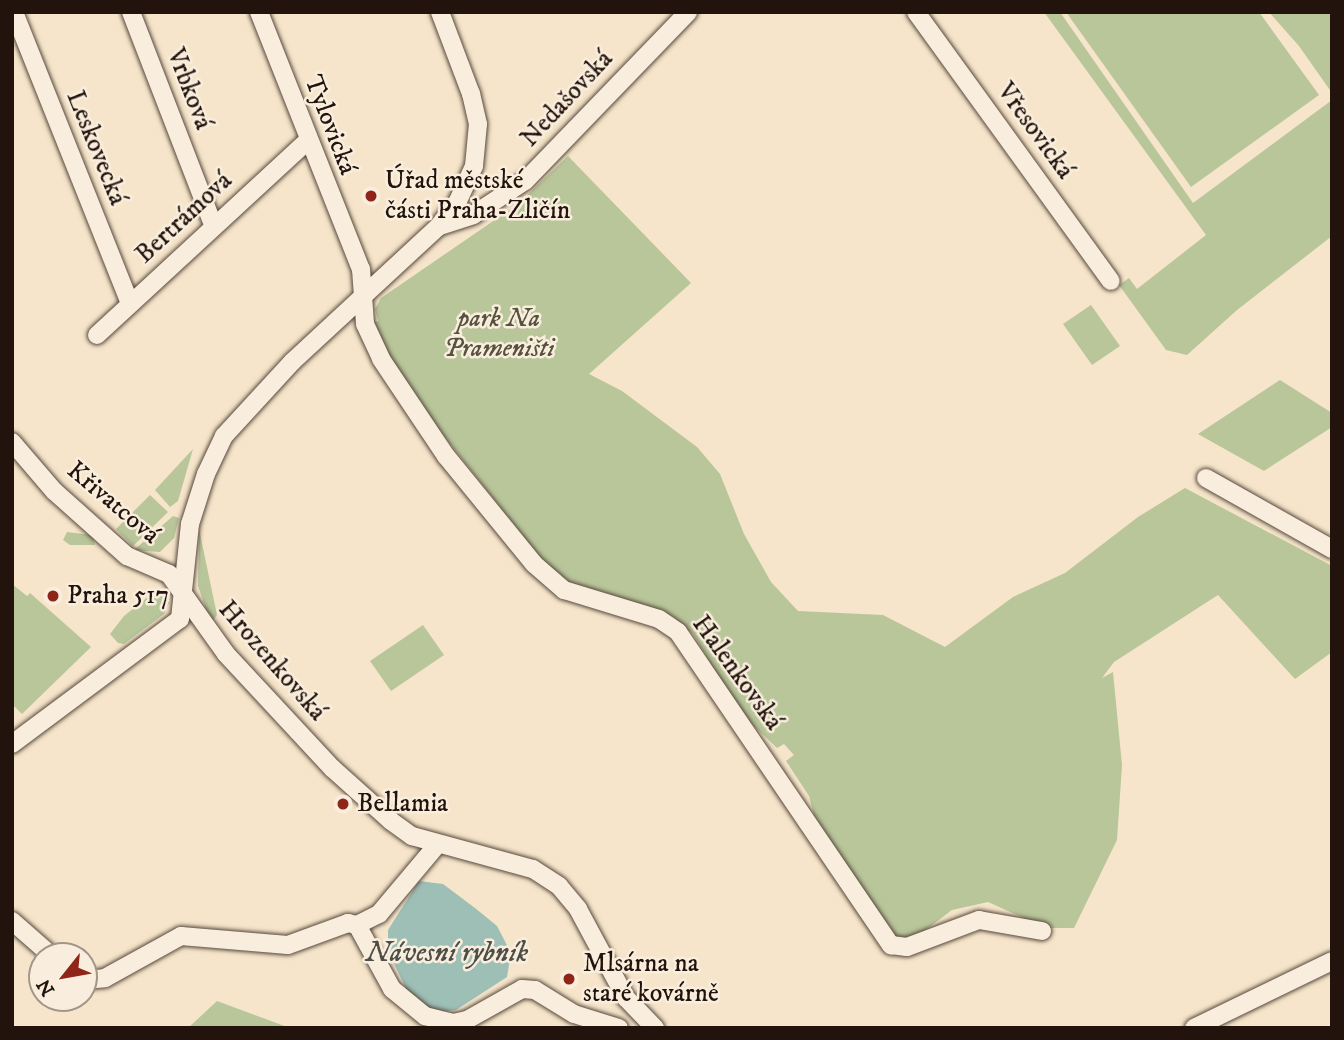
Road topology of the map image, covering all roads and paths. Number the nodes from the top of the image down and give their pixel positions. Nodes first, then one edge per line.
1 (14, 12) edge
2 (131, 12) edge
3 (259, 12) edge
4 (440, 12) edge
5 (688, 12) edge
6 (916, 12) edge
7 (308, 140) junction
8 (213, 225) junction
9 (438, 227) junction
10 (1111, 281) dead end
11 (360, 296) junction
12 (130, 304) junction
13 (97, 335) dead end
14 (12, 442) edge
15 (1206, 478) dead end
16 (1332, 550) edge
17 (185, 595) junction
18 (12, 744) edge
19 (437, 845) junction
20 (12, 921) edge
21 (357, 925) junction
22 (1042, 931) dead end
23 (36, 942) edge
24 (1332, 961) edge
25 (98, 979) edge
26 (649, 1026) edge
27 (619, 1028) edge
28 (1194, 1028) edge

1 - 12 street, Leskovecká
2 - 8 street, Vrbková
3 - 7 street, Tylovická
4 - 9 street, Hrozenkovská
5 - 9 street, Nedašovská
6 - 10 street, Vřesovická
7 - 8 street, Bertrámová
7 - 11 street, Tylovická
8 - 12 street, Bertrámová
9 - 11 street, Hrozenkovská
11 - 17 street, Hrozenkovská
11 - 22 street, Halenkovská
12 - 13 street, Bertrámová
14 - 17 street, Křivatcová
15 - 16 street
17 - 18 street
17 - 19 street, Hrozenkovská
19 - 21 street
19 - 26 street, Hrozenkovská
20 - 23 street
21 - 25 street
21 - 27 street
24 - 28 street

